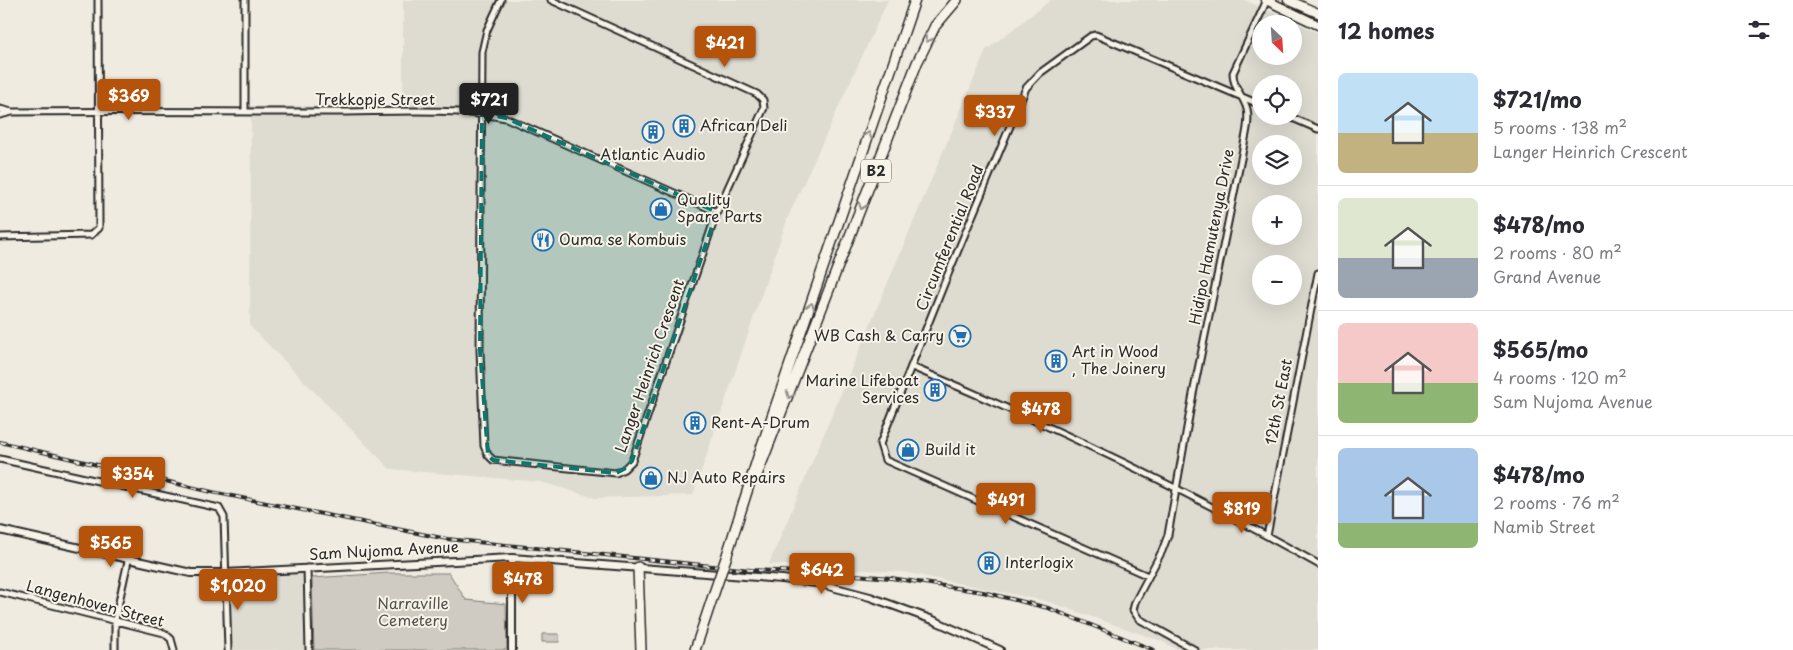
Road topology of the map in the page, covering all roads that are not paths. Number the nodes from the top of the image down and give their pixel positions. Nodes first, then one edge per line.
1 (98, 0) edge
2 (245, 0) edge
3 (500, 0) edge
4 (551, 0) edge
5 (915, 0) edge
6 (957, 0) edge
7 (1267, 0) edge
8 (1288, 0) edge
9 (1318, 13) edge
10 (1318, 25) edge
11 (1239, 96) junction
12 (1252, 101) edge
13 (0, 109) edge
14 (99, 111) junction
15 (245, 111) junction
16 (12, 112) junction
17 (482, 113) junction
18 (0, 115) edge
19 (1302, 122) edge
20 (1318, 129) edge
21 (717, 212) junction
22 (0, 237) edge
23 (1318, 273) edge
24 (912, 367) junction
25 (0, 459) edge
26 (1176, 487) junction
27 (748, 493) junction
28 (0, 530) edge
29 (1267, 536) junction
30 (512, 558) junction
31 (128, 561) junction
32 (1318, 564) edge
33 (638, 567) junction
34 (307, 568) junction
35 (226, 573) junction
36 (1148, 576) junction
37 (0, 592) edge
38 (115, 620) junction
39 (115, 650) edge
40 (174, 650) edge
41 (228, 650) edge
42 (309, 650) edge
43 (512, 650) edge
44 (641, 650) edge
45 (695, 650) edge
46 (1000, 650) edge
47 (1195, 650) edge

1 - 14 street
2 - 15 street
3 - 17 street, Langer Heinrich Crescent
4 - 21 street, Langer Heinrich Crescent
27 -> 5 highway, B2
6 -> 27 highway, B2
7 - 10 main road
7 - 11 street, Hidipo Hamutenya Drive
8 - 9 main road
11 - 12 street, Circumferential Road
11 - 24 street, Circumferential Road
11 - 26 street, Hidipo Hamutenya Drive
13 - 16 street, Trekkopje Street
14 - 15 street, Trekkopje Street
14 - 16 street, Trekkopje Street
14 - 22 street
15 - 17 street, Trekkopje Street
16 - 18 street, Trekkopje Street
17 - 21 street, Trekkopje Street
17 - 21 street, Langer Heinrich Crescent
19 - 20 street
23 - 29 street, 12th St East
24 - 26 street
24 - 36 street, Circumferential Road
25 - 35 street
26 - 29 street
26 - 36 street, Hidipo Hamutenya Drive
27 - 45 highway, B2, bridge
28 - 31 street, Sam Nujoma Avenue
29 - 32 street
30 - 33 street, Sam Nujoma Avenue
30 - 34 street, Sam Nujoma Avenue
30 - 43 street
31 - 35 street, Sam Nujoma Avenue
31 - 38 street
33 - 44 highway
33 - 46 street, Sam Nujoma Avenue
34 - 35 street, Sam Nujoma Avenue
34 - 42 street
35 - 41 street
36 - 47 street, Hidipo Hamutenya Drive
37 - 38 street, Langenhoven Street
38 - 39 street
38 - 40 street, Langenhoven Street

